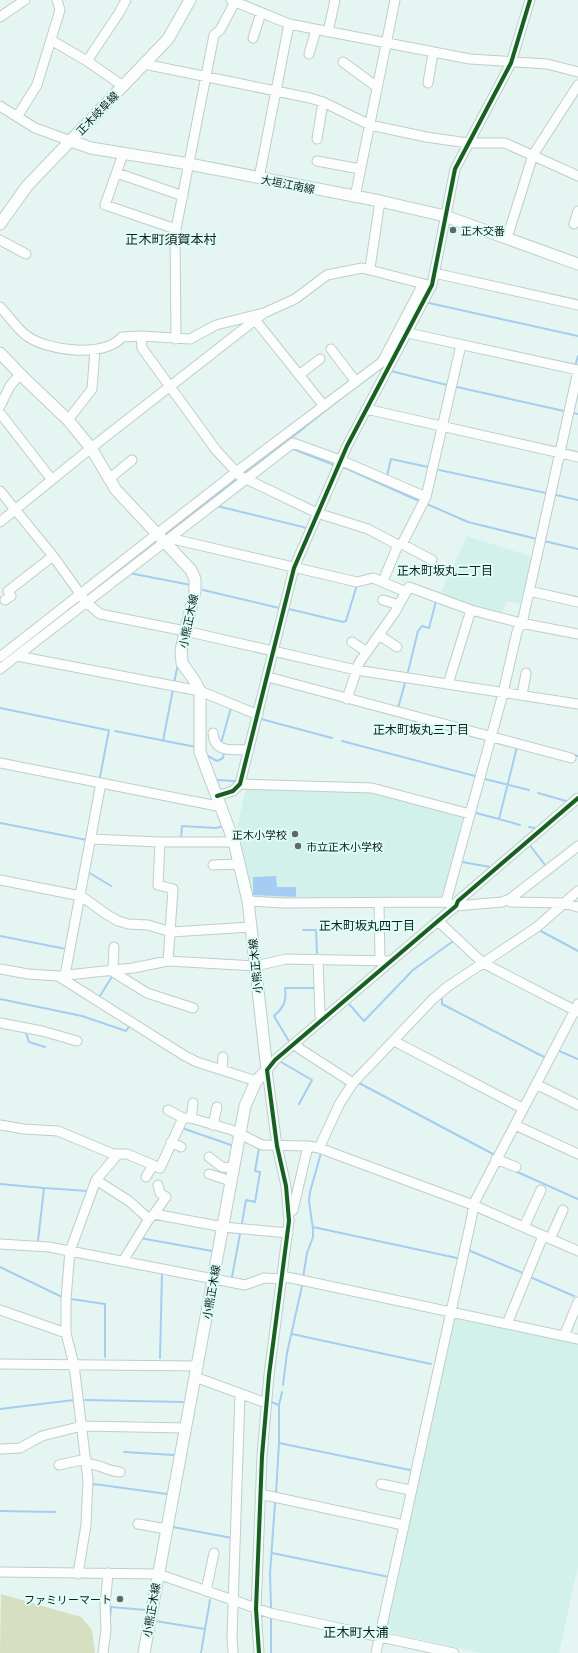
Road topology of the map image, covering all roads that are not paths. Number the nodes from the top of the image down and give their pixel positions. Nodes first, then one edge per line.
1 (25, 0) edge
2 (57, 0) edge
3 (126, 0) edge
4 (190, 0) edge
5 (335, 0) edge
6 (396, 0) edge
7 (530, 0) edge
8 (233, 1) edge
9 (261, 13) junction
10 (0, 17) edge
11 (289, 24) junction
12 (316, 30) junction
13 (328, 32) junction
14 (253, 38) dead end
15 (51, 40) junction
16 (386, 44) junction
17 (433, 53) junction
18 (309, 54) dead end
19 (87, 61) junction
20 (343, 62) dead end
21 (511, 63) junction
22 (144, 64) junction
23 (578, 72) edge
24 (205, 77) junction
25 (428, 83) dead end
26 (578, 85) edge
27 (123, 86) junction
28 (377, 87) junction
29 (276, 90) junction
30 (323, 102) junction
31 (0, 106) edge
32 (17, 117) junction
33 (370, 125) junction
34 (316, 139) dead end
35 (71, 141) junction
36 (468, 143) junction
37 (123, 154) junction
38 (533, 155) junction
39 (317, 161) dead end
40 (189, 164) junction
41 (360, 169) junction
42 (118, 173) junction
43 (577, 174) edge
44 (259, 178) junction
45 (183, 196) junction
46 (355, 197) junction
47 (380, 201) junction
48 (578, 211) edge
49 (445, 216) junction
50 (0, 224) edge
51 (574, 224) dead end
52 (176, 230) junction
53 (507, 238) junction
54 (0, 240) edge
55 (26, 254) dead end
56 (578, 264) edge
57 (370, 268) junction
58 (434, 273) junction
59 (427, 284) junction
60 (578, 305) edge
61 (0, 307) edge
62 (264, 313) junction
63 (256, 321) junction
64 (408, 333) junction
65 (141, 336) junction
66 (176, 339) junction
67 (461, 345) junction
68 (331, 349) dead end
69 (95, 350) junction
70 (0, 352) edge
71 (320, 359) dead end
72 (578, 370) edge
73 (20, 374) junction
74 (299, 375) junction
75 (356, 382) junction
76 (171, 386) junction
77 (0, 406) edge
78 (324, 406) junction
79 (366, 409) junction
80 (0, 413) edge
81 (68, 420) junction
82 (443, 427) junction
83 (91, 448) junction
84 (560, 453) junction
85 (578, 457) edge
86 (132, 460) dead end
87 (340, 460) junction
88 (236, 472) junction
89 (245, 478) junction
90 (109, 479) junction
91 (52, 480) junction
92 (0, 491) edge
93 (426, 498) junction
94 (16, 510) junction
95 (317, 513) junction
96 (0, 522) edge
97 (162, 538) junction
98 (400, 545) junction
99 (53, 556) junction
100 (432, 560) dead end
101 (294, 568) junction
102 (384, 581) junction
103 (529, 591) junction
104 (406, 592) junction
105 (84, 598) junction
106 (5, 600) dead end
107 (383, 600) dead end
108 (578, 602) edge
109 (399, 605) junction
110 (471, 610) junction
111 (522, 623) junction
112 (185, 631) junction
113 (578, 634) edge
114 (379, 635) junction
115 (352, 642) dead end
116 (397, 647) dead end
117 (275, 651) junction
118 (367, 652) junction
119 (18, 656) junction
120 (0, 657) edge
121 (0, 669) edge
122 (356, 670) junction
123 (526, 673) dead end
124 (268, 676) junction
125 (448, 684) junction
126 (200, 692) junction
127 (503, 692) junction
128 (522, 695) junction
129 (347, 699) junction
130 (578, 704) edge
131 (258, 715) junction
132 (213, 733) dead end
133 (491, 737) junction
134 (249, 750) junction
135 (571, 758) dead end
136 (0, 763) edge
137 (101, 783) junction
138 (240, 784) junction
139 (578, 798) edge
140 (219, 802) junction
141 (470, 814) junction
142 (91, 839) junction
143 (160, 842) junction
144 (234, 842) junction
145 (578, 846) edge
146 (240, 864) junction
147 (213, 865) dead end
148 (0, 880) edge
149 (578, 891) edge
150 (81, 896) junction
151 (510, 899) junction
152 (248, 900) junction
153 (446, 902) junction
154 (379, 903) junction
155 (564, 903) junction
156 (456, 906) junction
157 (578, 907) edge
158 (438, 921) junction
159 (251, 927) junction
160 (171, 932) junction
161 (114, 947) dead end
162 (318, 958) junction
163 (380, 960) junction
164 (168, 961) junction
165 (391, 961) junction
166 (483, 963) junction
167 (256, 966) junction
168 (0, 969) edge
169 (112, 969) junction
170 (62, 975) junction
171 (193, 1008) dead end
172 (577, 1009) edge
173 (322, 1020) junction
174 (0, 1024) edge
175 (77, 1041) dead end
176 (394, 1041) junction
177 (294, 1044) junction
178 (223, 1057) dead end
179 (222, 1070) junction
180 (267, 1070) junction
181 (256, 1081) junction
182 (353, 1083) junction
183 (536, 1084) junction
184 (194, 1103) dead end
185 (578, 1104) edge
186 (217, 1106) dead end
187 (522, 1108) junction
188 (168, 1110) dead end
189 (187, 1118) junction
190 (213, 1124) junction
191 (0, 1125) edge
192 (515, 1125) junction
193 (239, 1134) junction
194 (171, 1142) junction
195 (277, 1146) junction
196 (308, 1146) junction
197 (181, 1147) dead end
198 (319, 1148) junction
199 (118, 1154) junction
200 (578, 1154) edge
201 (208, 1157) dead end
202 (496, 1159) junction
203 (153, 1165) junction
204 (233, 1168) junction
205 (516, 1168) dead end
206 (209, 1174) dead end
207 (146, 1177) dead end
208 (96, 1180) junction
209 (231, 1181) junction
210 (158, 1185) dead end
211 (541, 1190) dead end
212 (473, 1205) junction
213 (563, 1210) dead end
214 (288, 1214) junction
215 (151, 1217) junction
216 (222, 1227) junction
217 (524, 1228) junction
218 (288, 1233) junction
219 (547, 1237) junction
220 (0, 1244) edge
221 (70, 1251) junction
222 (578, 1251) edge
223 (123, 1261) junction
224 (282, 1278) junction
225 (213, 1279) junction
226 (578, 1302) edge
227 (0, 1310) edge
228 (451, 1311) junction
229 (507, 1324) junction
230 (66, 1332) junction
231 (564, 1336) junction
232 (578, 1339) edge
233 (0, 1364) edge
234 (74, 1365) junction
235 (198, 1366) junction
236 (195, 1377) junction
237 (240, 1394) junction
238 (266, 1403) junction
239 (82, 1426) junction
240 (186, 1428) junction
241 (0, 1449) edge
242 (86, 1461) junction
243 (59, 1465) dead end
244 (120, 1472) dead end
245 (381, 1484) dead end
246 (410, 1490) junction
247 (260, 1494) junction
248 (138, 1524) dead end
249 (403, 1525) junction
250 (167, 1529) junction
251 (214, 1553) dead end
252 (0, 1572) edge
253 (108, 1573) junction
254 (78, 1574) junction
255 (158, 1574) junction
256 (206, 1591) junction
257 (233, 1601) junction
258 (256, 1609) junction
259 (380, 1637) junction
260 (430, 1650) edge
261 (103, 1653) edge
262 (144, 1653) edge
263 (233, 1653) edge
264 (259, 1653) edge
265 (376, 1653) edge
266 (454, 1653) edge

1 - 10 street
2 - 15 street
3 - 19 street
4 - 22 main road, 正木岐阜線
5 - 13 street
6 - 16 street
7 - 21 street
8 - 9 street
8 - 24 street
9 - 11 street
9 - 14 street
11 - 12 street
11 - 29 street
12 - 13 street
12 - 18 street
13 - 16 street
15 - 19 street
15 - 32 street
16 - 17 street
16 - 28 street
17 - 21 street
17 - 25 street
19 - 27 street
20 - 28 street
21 - 23 street
21 - 36 street
22 - 24 street
22 - 27 main road, 正木岐阜線
24 - 29 street
24 - 40 street
26 - 38 street
27 - 35 main road, 正木岐阜線
28 - 33 street
29 - 30 street
29 - 44 street
30 - 33 street
30 - 34 street
31 - 32 street, 大垣江南線
32 - 35 street, 大垣江南線
33 - 36 street
33 - 41 street
35 - 37 main road, 大垣江南線
35 - 50 main road, 正木岐阜線
36 - 38 street
36 - 49 street
37 - 40 main road, 大垣江南線
37 - 42 street
38 - 43 street
38 - 53 street
39 - 41 street
40 - 44 main road, 大垣江南線
40 - 45 street
41 - 46 street
42 - 45 street
42 - 52 street
44 - 46 main road, 大垣江南線
45 - 52 street
46 - 47 main road, 大垣江南線
47 - 49 main road, 大垣江南線
47 - 57 street
48 - 51 street
49 - 53 main road, 大垣江南線
49 - 58 street
52 - 66 street
53 - 56 main road, 大垣江南線
54 - 55 street
57 - 59 street
57 - 62 street
58 - 59 street
58 - 60 street
59 - 64 street
59 - 75 street
61 - 69 street
62 - 63 street
62 - 66 street
63 - 74 street
63 - 76 street
64 - 67 street
64 - 79 street
65 - 66 street
65 - 69 street
65 - 76 street
67 - 72 street
67 - 82 street
68 - 75 street
69 - 81 street
70 - 73 main road, 小熊正木線
71 - 74 street
72 - 84 street
73 - 77 street
73 - 81 main road, 小熊正木線
74 - 78 street
75 - 78 street
76 - 83 street
76 - 88 street
78 - 88 street
79 - 82 street
79 - 87 street
80 - 91 street
81 - 83 main road, 小熊正木線
82 - 84 street
82 - 93 street
83 - 90 main road, 小熊正木線
83 - 91 street
84 - 85 street
84 - 103 street
86 - 90 street
87 - 89 street
87 - 93 street
87 - 95 street
88 - 89 street
88 - 97 street
89 - 95 street
89 - 97 street
90 - 97 main road, 小熊正木線
91 - 94 street
92 - 94 street
93 - 98 street
94 - 96 street
94 - 99 street
95 - 98 street
95 - 101 street
97 - 101 street
97 - 105 street
97 - 112 main road, 小熊正木線
98 - 100 street
98 - 102 street
99 - 105 street
99 - 106 street
101 - 102 street
101 - 117 street
102 - 104 street
103 - 108 street
103 - 111 street
104 - 109 street
104 - 110 street
105 - 112 street
105 - 119 street
105 - 120 street
107 - 109 street
109 - 114 street
110 - 111 street
110 - 125 street
111 - 113 street
111 - 127 street
112 - 117 street
112 - 126 main road, 小熊正木線
114 - 116 street
114 - 118 street
115 - 118 street
117 - 122 street
117 - 124 street
118 - 122 street
119 - 121 street
119 - 126 street
122 - 125 street
122 - 129 street
123 - 128 street
124 - 129 street
124 - 131 street
125 - 127 street
126 - 131 street
126 - 140 main road, 小熊正木線
127 - 128 street
127 - 133 street
128 - 130 street
129 - 133 street
131 - 134 street
132 - 134 street
133 - 135 street
133 - 141 street
134 - 138 street
136 - 137 street
137 - 140 street
137 - 142 street
138 - 140 street
138 - 141 street
139 - 156 street
140 - 144 main road, 小熊正木線
141 - 153 street
142 - 143 street
142 - 150 street
143 - 144 street
143 - 160 street
144 - 146 main road, 小熊正木線
145 - 151 street
146 - 147 street
146 - 152 main road, 小熊正木線
148 - 150 street
149 - 155 street
150 - 160 street
150 - 170 street
151 - 155 street
151 - 156 street
152 - 154 street
152 - 159 main road, 小熊正木線
153 - 154 street
153 - 156 street
154 - 163 street
155 - 157 street
155 - 166 street
156 - 158 street
158 - 165 street
158 - 166 street
159 - 160 street
159 - 167 main road, 小熊正木線
160 - 164 street
161 - 169 street
162 - 163 street
162 - 167 street
162 - 173 street
163 - 165 street
164 - 167 street
164 - 169 street
165 - 173 street
166 - 172 street
166 - 176 street
167 - 180 main road, 小熊正木線
168 - 170 street
169 - 170 street
169 - 171 street
170 - 179 street
172 - 183 street
173 - 177 street
174 - 175 street
176 - 182 street
176 - 187 street
177 - 180 street
177 - 182 street
178 - 179 street
179 - 181 street
180 - 181 main road, 小熊正木線
180 - 195 street
181 - 193 main road, 小熊正木線
182 - 198 street
183 - 185 street
183 - 187 street
184 - 189 street
186 - 190 street
187 - 192 street
188 - 189 street
189 - 190 street
189 - 194 street
190 - 193 street
191 - 199 street
192 - 200 street
192 - 202 street
193 - 195 street
193 - 204 main road, 小熊正木線
194 - 197 street
194 - 203 street
195 - 196 street
195 - 214 street
196 - 198 street
196 - 214 street
198 - 212 street
199 - 203 street
199 - 208 street
201 - 204 street
202 - 205 street
202 - 212 street
203 - 207 street
204 - 209 main road, 小熊正木線
206 - 209 street
208 - 215 street
208 - 221 street
209 - 216 main road, 小熊正木線
210 - 215 street
211 - 217 street
212 - 217 street
212 - 228 street
213 - 219 street
214 - 218 street
215 - 216 street
215 - 223 street
216 - 218 street
216 - 225 main road, 小熊正木線
217 - 219 street
218 - 224 street
219 - 222 street
219 - 229 street
220 - 221 street
221 - 223 street
221 - 230 street
223 - 225 street
224 - 225 street
224 - 228 street
224 - 238 street
225 - 235 main road, 小熊正木線
226 - 231 street
227 - 230 street
228 - 229 street
228 - 246 street
229 - 231 street
230 - 234 street
231 - 232 street
233 - 234 street
234 - 235 street
234 - 239 street
235 - 236 main road, 小熊正木線
236 - 237 street
236 - 240 main road, 小熊正木線
237 - 238 street
237 - 257 street
238 - 247 street
239 - 240 street
239 - 241 street
239 - 242 street
240 - 250 main road, 小熊正木線
242 - 243 street
242 - 244 street
242 - 254 street
245 - 246 street
246 - 249 street
247 - 249 street
247 - 258 street
248 - 250 street
249 - 259 street
250 - 255 main road, 小熊正木線
251 - 256 street
252 - 254 street
253 - 254 street
253 - 255 street
253 - 261 street
255 - 256 street
255 - 262 main road, 小熊正木線
256 - 257 street
257 - 258 street
257 - 263 street
258 - 259 street
258 - 264 street
259 - 260 street
259 - 265 street
260 - 266 street

